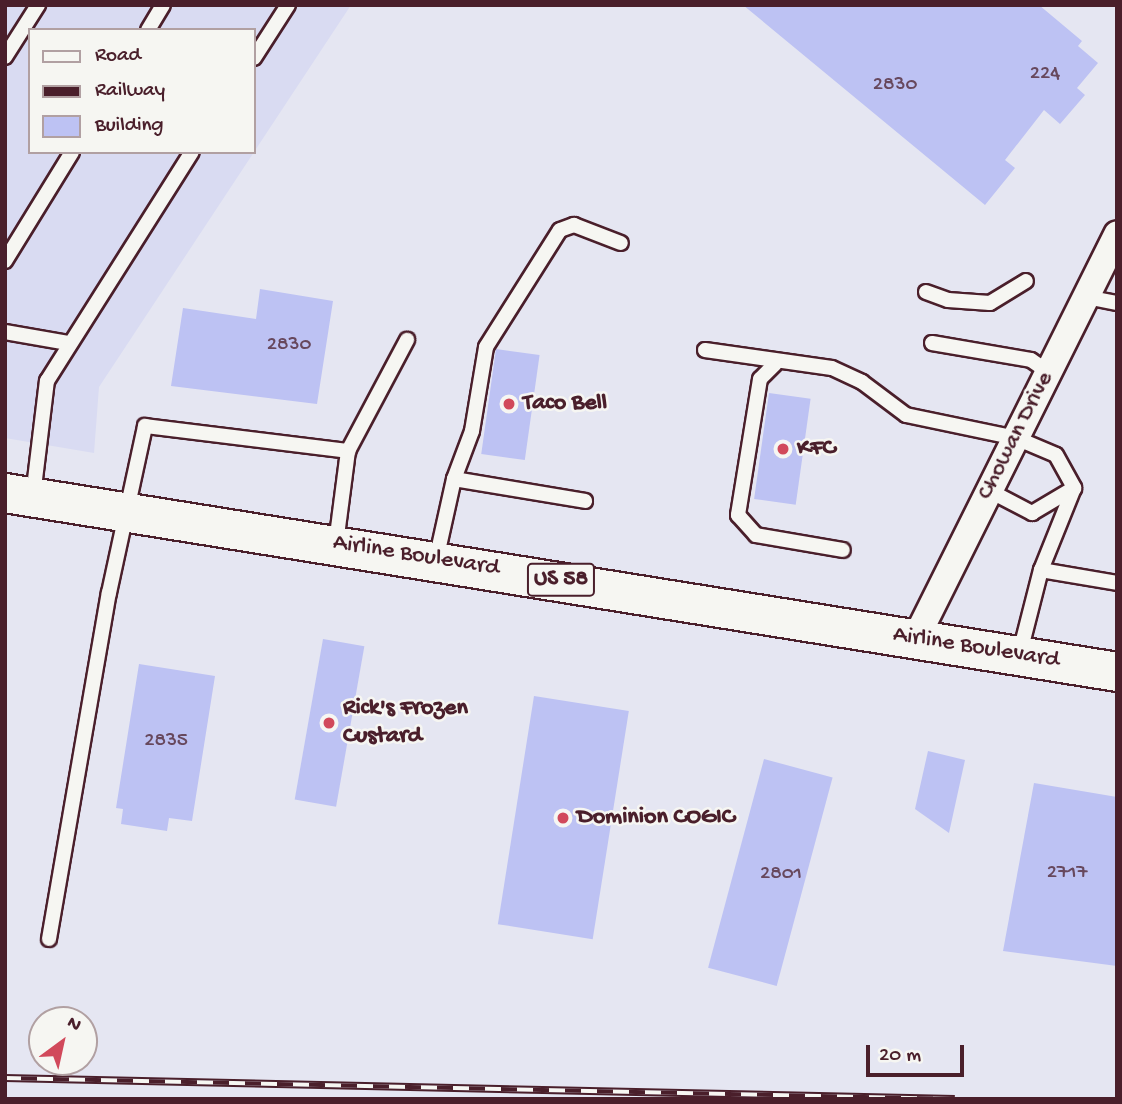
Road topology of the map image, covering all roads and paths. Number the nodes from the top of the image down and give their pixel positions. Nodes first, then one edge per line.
1 (38, 5) edge
2 (163, 5) edge
3 (288, 5) edge
4 (149, 28) edge
5 (256, 55) edge
6 (5, 57) edge
7 (71, 154) edge
8 (191, 154) edge
9 (1117, 234) edge
10 (621, 243) dead end
11 (5, 261) edge
12 (1026, 281) dead end
13 (926, 292) dead end
14 (1086, 297) junction
15 (1117, 303) edge
16 (5, 332) edge
17 (407, 340) dead end
18 (68, 343) junction
19 (932, 343) dead end
20 (705, 350) dead end
21 (775, 363) junction
22 (1048, 372) junction
23 (1016, 438) junction
24 (348, 451) junction
25 (454, 479) junction
26 (1074, 488) junction
27 (989, 490) junction
28 (19, 495) edge
29 (585, 502) dead end
30 (124, 512) junction
31 (336, 543) junction
32 (843, 550) dead end
33 (436, 560) junction
34 (1041, 570) junction
35 (1117, 583) edge
36 (916, 638) junction
37 (1019, 656) junction
38 (1117, 672) edge
39 (49, 939) dead end

1 - 6 lane
2 - 4 lane
3 - 5 lane
7 - 11 lane
8 - 18 lane
9 - 14 street, Chowan Drive
10 - 25 lane
12 - 13 lane
14 - 15 lane
14 - 22 street, Chowan Drive
16 - 18 lane
17 - 24 lane
18 - 28 lane
19 - 22 lane
20 - 21 lane
21 - 23 lane
21 - 32 lane
22 - 23 street, Chowan Drive
23 - 26 lane
23 - 27 street, Chowan Drive
24 - 30 lane
24 - 31 lane
25 - 29 lane
25 - 33 lane
26 - 27 lane
26 - 34 lane
27 - 36 street, Chowan Drive
28 - 30 main road, Airline Boulevard / US 58
30 - 31 main road, Airline Boulevard / US 58
30 - 39 lane
31 - 33 main road, Airline Boulevard / US 58
33 - 36 main road, Airline Boulevard / US 58
34 - 35 lane
34 - 37 lane
36 - 37 main road, Airline Boulevard / US 58
37 - 38 main road, Airline Boulevard / US 58

